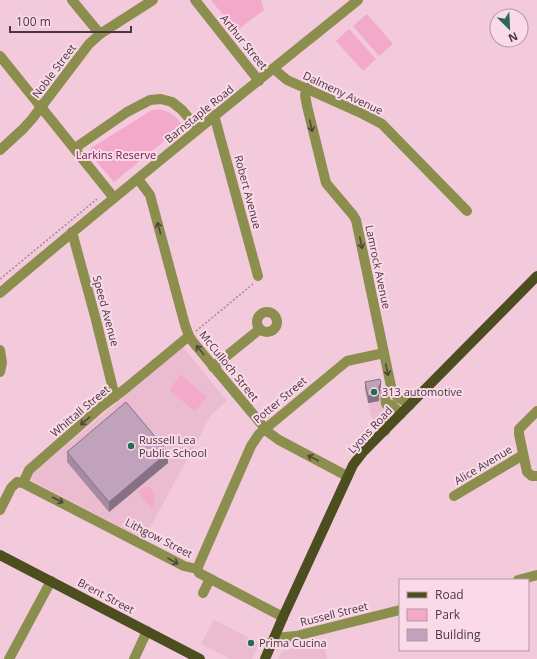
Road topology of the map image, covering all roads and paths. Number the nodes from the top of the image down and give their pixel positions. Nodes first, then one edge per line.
1 (72, 0) edge
2 (153, 0) edge
3 (195, 0) edge
4 (358, 0) edge
5 (100, 34) junction
6 (0, 56) edge
7 (274, 69) junction
8 (259, 81) junction
9 (308, 88) junction
10 (41, 107) junction
11 (214, 115) junction
12 (198, 129) junction
13 (74, 148) junction
14 (0, 150) edge
15 (138, 179) junction
16 (111, 194) junction
17 (467, 211) dead end
18 (72, 232) junction
19 (258, 276) joint
20 (537, 276) edge
21 (0, 279) edge
22 (0, 293) edge
23 (260, 329) dead end
24 (189, 336) junction
25 (0, 350) edge
26 (384, 353) junction
27 (213, 367) junction
28 (0, 372) edge
29 (115, 397) junction
30 (386, 400) dead end
31 (410, 405) junction
32 (537, 411) edge
33 (401, 414) junction
34 (382, 419) dead end
35 (265, 428) junction
36 (385, 430) junction
37 (524, 455) junction
38 (347, 476) junction
39 (537, 476) edge
40 (23, 483) junction
41 (454, 496) dead end
42 (0, 510) edge
43 (0, 555) edge
44 (197, 569) junction
45 (537, 575) edge
46 (210, 579) junction
47 (522, 579) edge
48 (51, 581) junction
49 (203, 593) dead end
50 (399, 610) edge
51 (283, 617) junction
52 (147, 631) junction
53 (274, 638) junction
54 (9, 659) edge
55 (134, 659) edge
56 (200, 659) edge
57 (265, 659) edge

1 - 5 street
2 - 5 street, Noble Street
3 - 8 street, Arthur Street
4 - 7 street, Barnstaple Road
5 - 10 street, Noble Street
6 - 10 street
7 - 8 street, Barnstaple Road
7 - 9 street, Dalmeny Avenue
8 - 11 street, Barnstaple Road
9 - 17 street, Dalmeny Avenue
9 -> 26 street, Lamrock Avenue
10 - 13 street
10 - 14 street, Noble Street
11 - 12 street, Barnstaple Road
11 - 19 street, Robert Avenue
12 - 13 street
12 - 15 street, Barnstaple Road
13 - 16 street
15 - 16 street, Barnstaple Road
24 -> 15 street, McCulloch Street
16 - 18 street, Barnstaple Road
16 - 21 path
18 - 22 street, Barnstaple Road
18 - 29 street, Speed Avenue
19 - 24 path
20 - 31 main road, Lyons Road
23 - 27 street
27 -> 24 street, McCulloch Street
24 - 29 street, Whittall Street
25 - 28 street
26 -> 31 street, Lamrock Avenue
26 - 35 street, Potter Street
27 - 35 street, McCulloch Street
29 -> 40 street, Whittall Street
30 - 33 street
31 - 33 main road, Lyons Road
32 - 37 street
33 - 36 main road, Lyons Road
34 - 36 street
38 -> 35 street, McCulloch Street
35 - 44 street, Potter Street
36 - 38 main road, Lyons Road
37 - 39 street
37 - 41 street, Alice Avenue
38 - 51 main road, Lyons Road
40 - 42 street, Whittall Street
40 -> 44 street, Lithgow Street
43 - 48 main road, Brent Street
44 - 46 street, Lithgow Street
45 - 47 street
46 - 49 street
46 - 51 street, Lithgow Street
48 - 52 main road, Brent Street
48 - 54 street
50 - 53 street, Russell Street
51 - 53 main road, Lyons Road
52 - 55 street
52 - 56 main road, Brent Street
53 - 57 main road, Lyons Road

